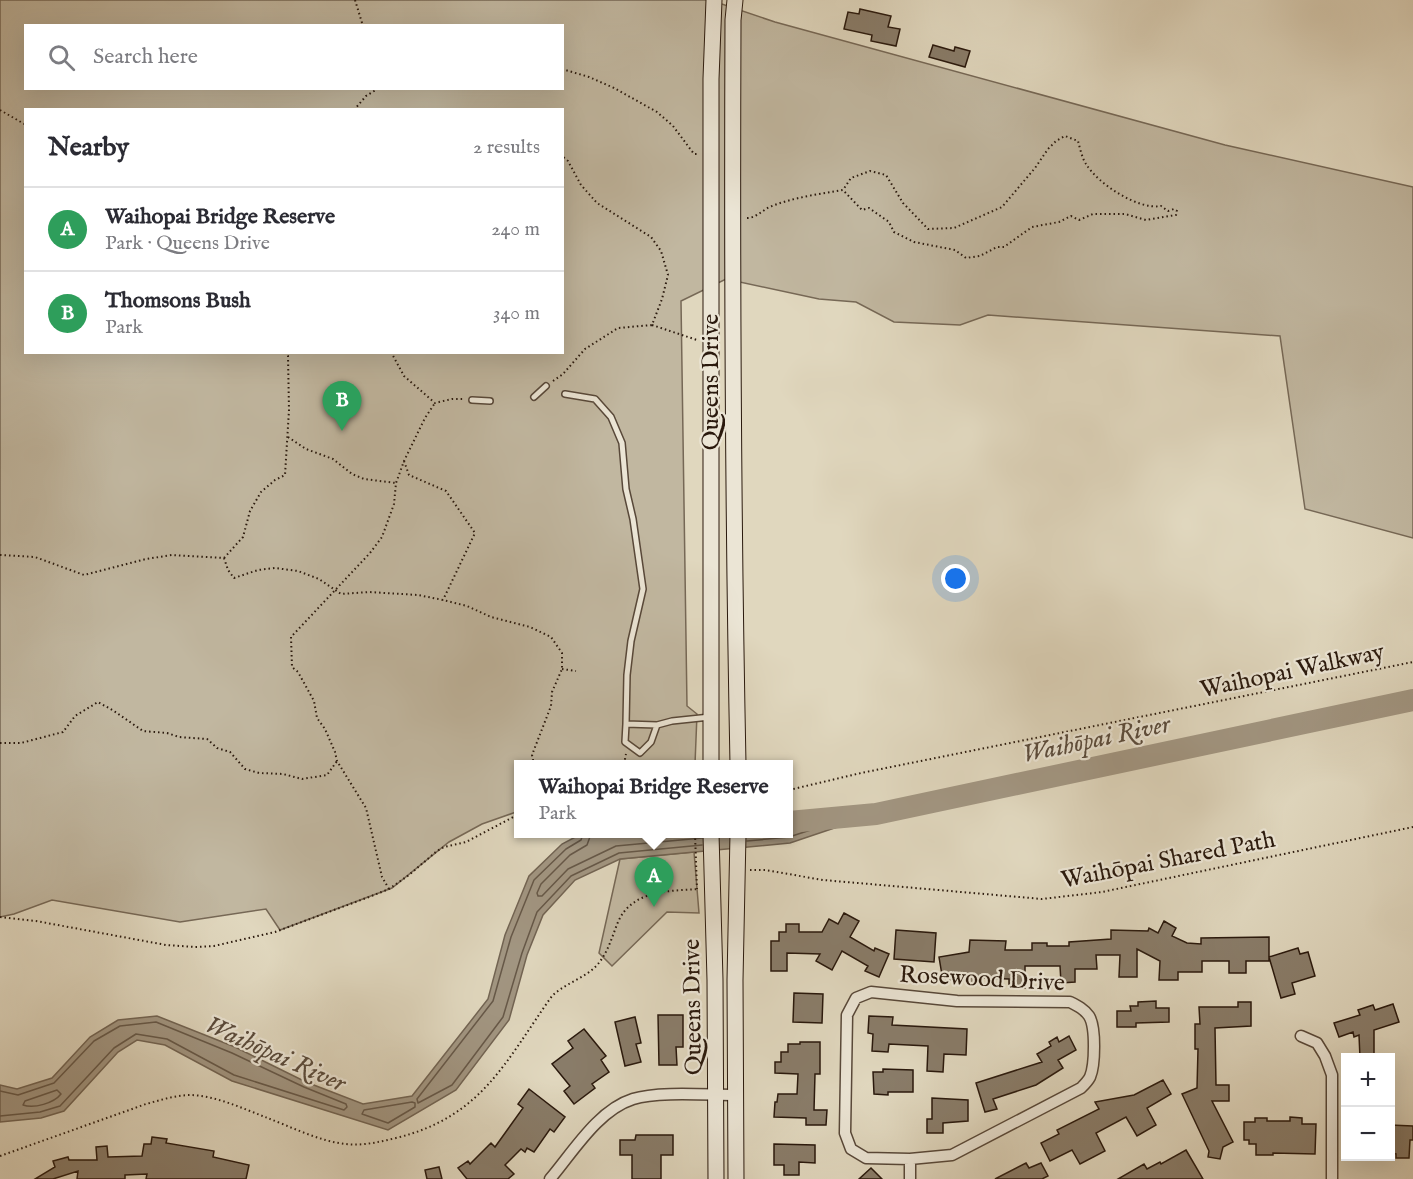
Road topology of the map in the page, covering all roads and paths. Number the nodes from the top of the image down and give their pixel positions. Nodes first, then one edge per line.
1 (355, 0) edge
2 (714, 0) edge
3 (735, 0) edge
4 (363, 24) edge
5 (564, 70) edge
6 (377, 90) edge
7 (356, 108) edge
8 (0, 110) edge
9 (24, 124) edge
10 (711, 155) junction
11 (564, 158) edge
12 (843, 190) junction
13 (732, 217) junction
14 (652, 325) junction
15 (712, 345) junction
16 (287, 354) edge
17 (392, 354) edge
18 (546, 387) joint
19 (565, 394) dead end
20 (534, 397) dead end
21 (472, 400) joint
22 (490, 401) dead end
23 (435, 403) junction
24 (287, 436) junction
25 (404, 461) junction
26 (396, 483) junction
27 (711, 513) junction
28 (733, 513) junction
29 (0, 555) edge
30 (224, 558) junction
31 (335, 590) junction
32 (443, 600) junction
33 (1413, 662) edge
34 (562, 669) junction
35 (576, 671) dead end
36 (712, 716) junction
37 (626, 724) junction
38 (657, 725) junction
39 (0, 743) edge
40 (533, 760) edge
41 (711, 760) edge
42 (738, 760) edge
43 (337, 761) junction
44 (793, 788) edge
45 (514, 817) edge
46 (1413, 827) edge
47 (695, 838) edge
48 (711, 838) edge
49 (738, 838) edge
50 (749, 871) dead end
51 (389, 888) junction
52 (0, 917) edge
53 (1301, 1036) dead end
54 (716, 1095) junction
55 (736, 1095) junction
56 (0, 1156) edge
57 (910, 1159) junction
58 (550, 1179) edge
59 (716, 1179) edge
60 (736, 1179) edge
61 (910, 1179) edge
62 (1332, 1179) edge

1 - 4 path
2 - 10 main road, Queens Drive
3 - 13 main road, Queens Drive
5 - 10 path
6 - 7 path
8 - 9 path
10 - 15 main road, Queens Drive
11 - 14 path
12 - 12 path
12 - 13 path
13 - 28 main road, Queens Drive
14 - 15 path
14 - 18 path
15 - 27 main road, Queens Drive
16 - 24 path
17 - 23 path
18 - 20 lane
19 - 37 lane
21 - 22 lane
21 - 23 path
23 - 25 path
24 - 26 path
24 - 30 path
25 - 26 path
25 - 32 path
26 - 31 path
27 - 28 main road
27 - 36 main road, Queens Drive
28 - 42 main road, Queens Drive
29 - 30 path
30 - 31 path
31 - 32 path
31 - 43 path
32 - 34 path
33 - 44 path, Waihopai Walkway
34 - 35 path
34 - 40 path
36 - 38 lane
36 - 41 main road, Queens Drive
37 - 38 lane
37 - 38 lane
39 - 43 path
43 - 51 path
45 - 51 path
46 - 50 path, Waihōpai Shared Path
47 - 56 path
48 - 54 main road, Queens Drive
49 - 55 main road, Queens Drive
51 - 52 path
53 - 62 street
54 - 55 street
54 - 58 street
54 - 59 main road, Queens Drive
55 - 60 main road, Queens Drive
57 - 57 street, Rosewood Drive
57 - 61 street

